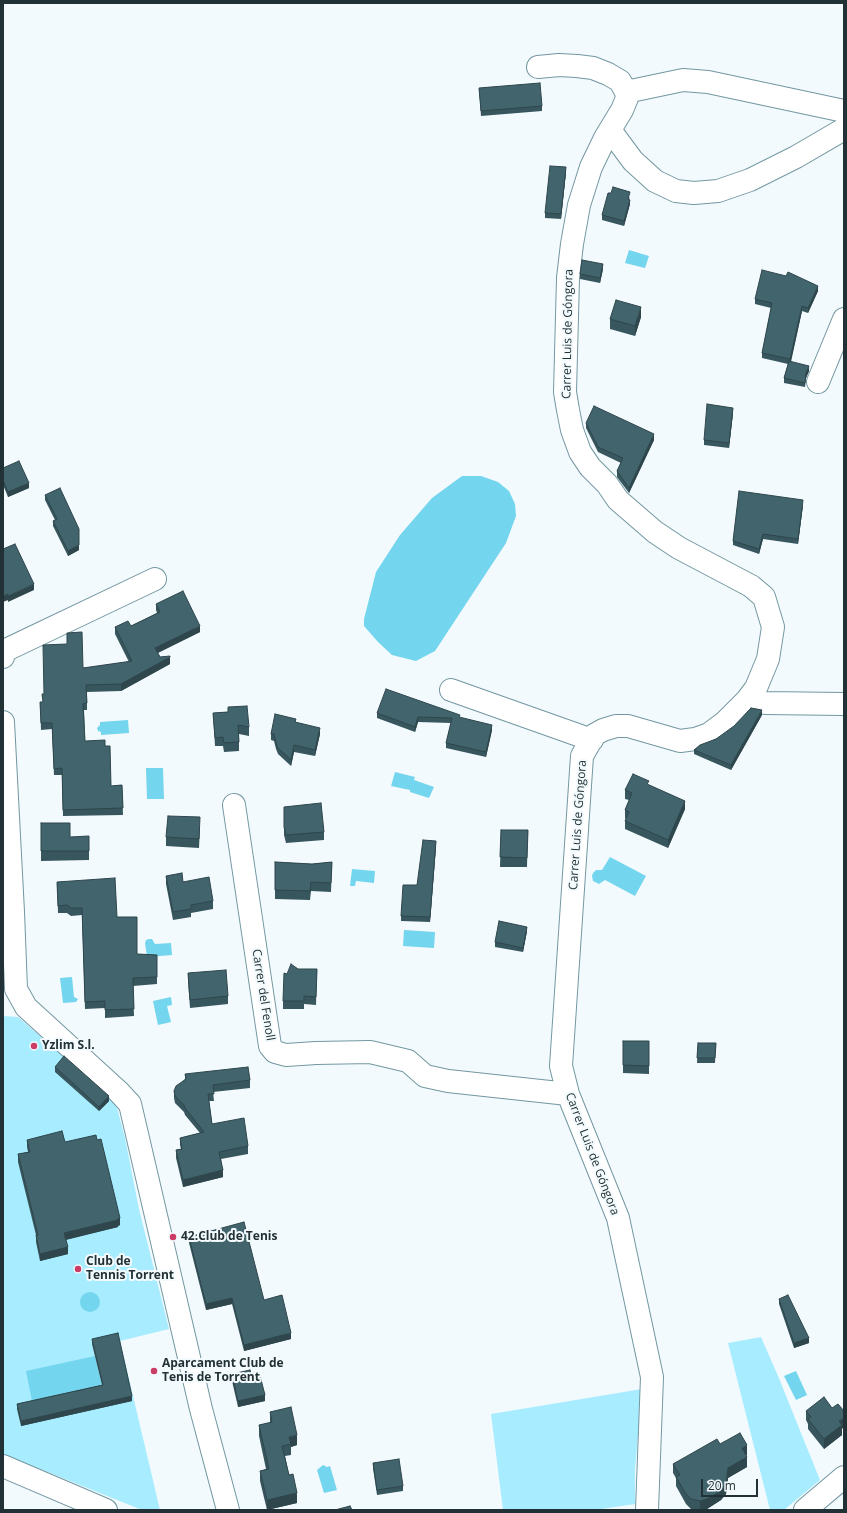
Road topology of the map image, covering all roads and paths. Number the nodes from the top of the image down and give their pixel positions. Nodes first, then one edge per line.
1 (538, 68) dead end
2 (626, 92) junction
3 (844, 111) edge
4 (844, 129) edge
5 (610, 130) junction
6 (844, 319) edge
7 (818, 382) dead end
8 (155, 579) dead end
9 (3, 657) edge
10 (451, 690) dead end
11 (747, 700) junction
12 (844, 704) edge
13 (3, 722) edge
14 (592, 740) junction
15 (234, 805) dead end
16 (8, 912) edge
17 (568, 1094) junction
18 (3, 1466) edge
19 (844, 1477) edge
20 (106, 1510) edge
21 (228, 1510) edge
22 (647, 1510) edge
23 (805, 1510) edge

1 - 2 street
2 - 3 street
2 - 5 street, Carrer Luis de Góngora
4 - 5 street
5 - 11 street, Carrer Luis de Góngora
6 - 7 street
8 - 9 street
10 - 14 street
11 - 12 street
11 - 14 street, Carrer Luis de Góngora
13 - 16 street
14 - 17 street, Carrer Luis de Góngora
15 - 17 street, Carrer del Fenoll
16 - 21 street
17 - 22 street, Carrer Luis de Góngora
18 - 20 street
19 - 23 street

